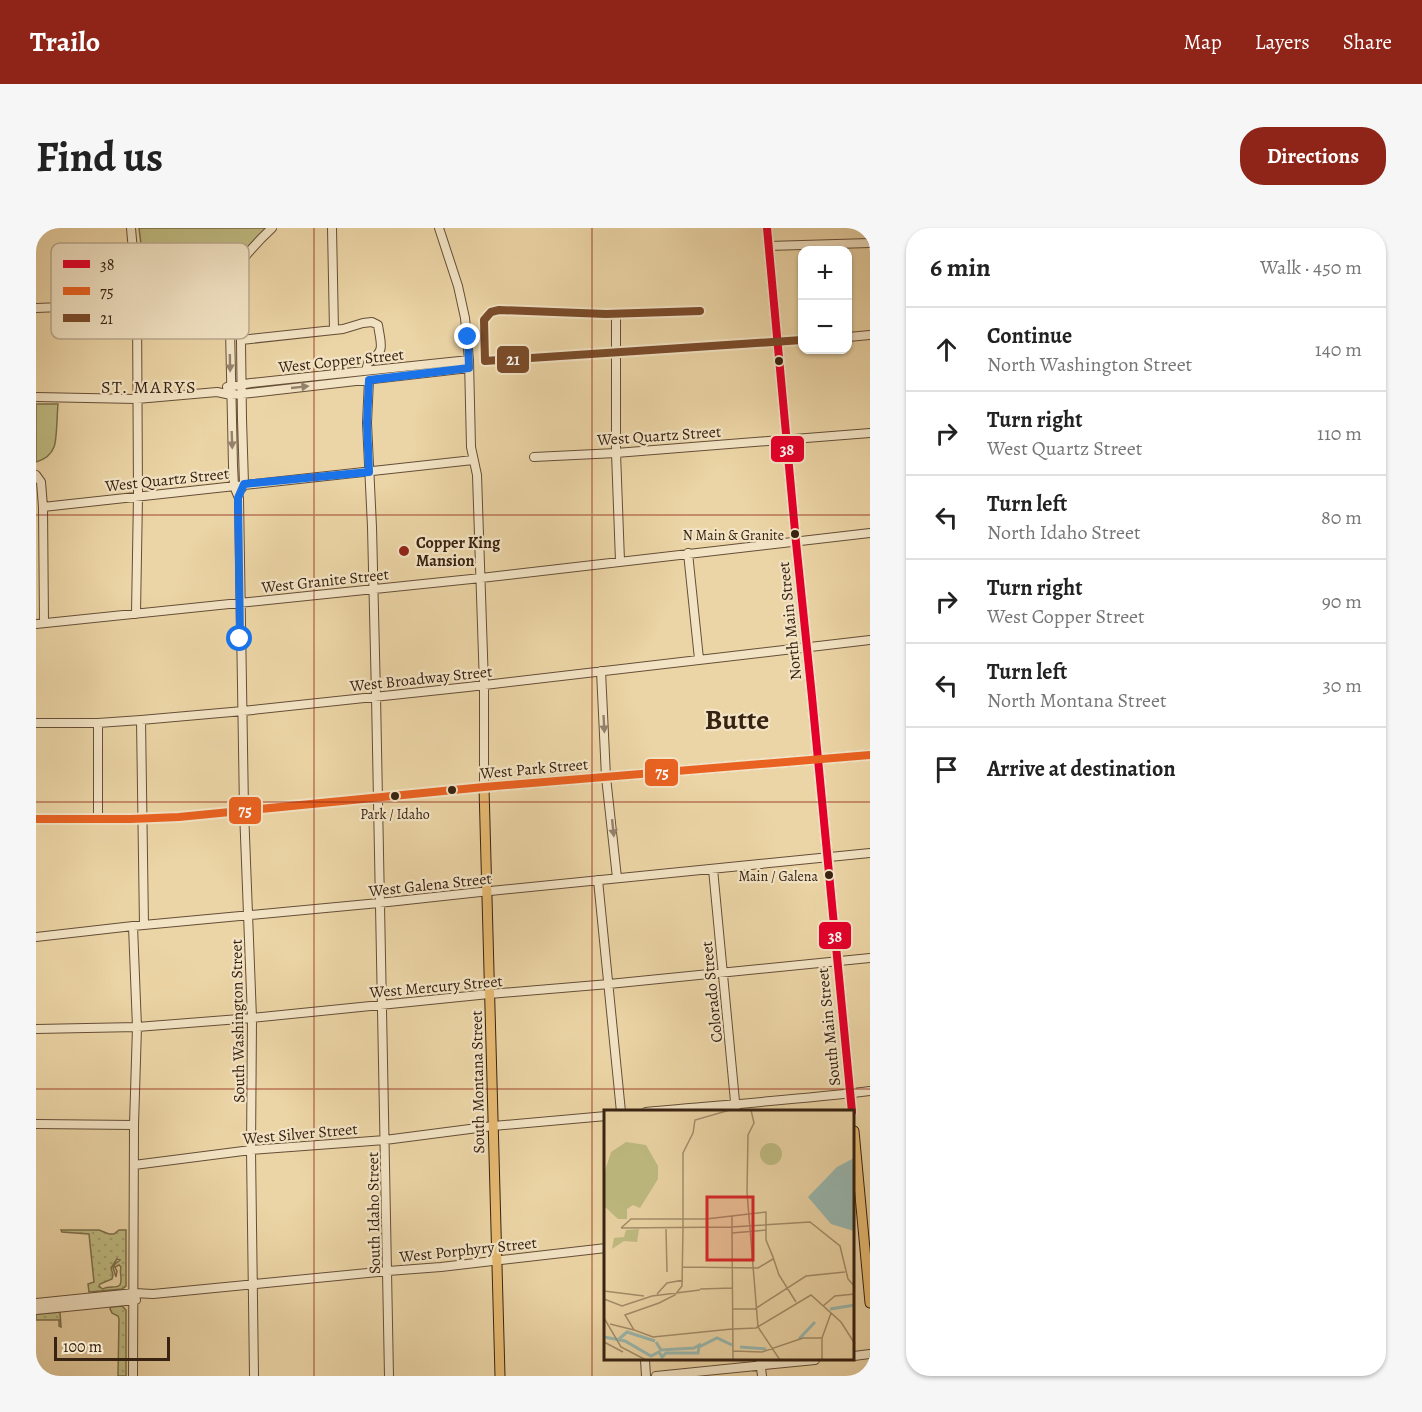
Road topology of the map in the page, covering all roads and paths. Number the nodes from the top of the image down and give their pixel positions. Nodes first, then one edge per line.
1 (131, 228) edge
2 (272, 228) edge
3 (332, 228) edge
4 (439, 228) edge
5 (767, 228) edge
6 (132, 243) edge
7 (870, 243) edge
8 (768, 246) junction
9 (249, 253) edge
10 (51, 307) edge
11 (36, 308) edge
12 (700, 311) dead end
13 (616, 314) junction
14 (334, 330) junction
15 (870, 335) edge
16 (852, 336) edge
17 (137, 339) edge
18 (230, 339) edge
19 (241, 340) joint
20 (798, 340) edge
21 (777, 342) junction
22 (617, 353) junction
23 (469, 364) junction
24 (366, 371) junction
25 (369, 380) junction
26 (230, 390) junction
27 (241, 390) junction
28 (36, 397) edge
29 (137, 399) junction
30 (870, 433) edge
31 (786, 439) junction
32 (616, 453) junction
33 (534, 457) dead end
34 (473, 460) junction
35 (369, 472) junction
36 (36, 475) edge
37 (244, 484) junction
38 (234, 486) junction
39 (138, 496) junction
40 (238, 498) junction
41 (43, 507) junction
42 (40, 530) edge
43 (870, 533) edge
44 (796, 542) junction
45 (688, 553) junction
46 (620, 561) junction
47 (481, 578) junction
48 (373, 589) junction
49 (240, 603) junction
50 (136, 614) junction
51 (40, 624) edge
52 (870, 640) edge
53 (807, 647) junction
54 (699, 659) junction
55 (601, 671) junction
56 (484, 685) junction
57 (376, 696) junction
58 (243, 711) junction
59 (141, 720) junction
60 (36, 723) edge
61 (98, 723) junction
62 (870, 755) edge
63 (818, 759) junction
64 (606, 777) junction
65 (484, 787) junction
66 (378, 797) junction
67 (244, 810) junction
68 (36, 819) edge
69 (98, 819) junction
70 (142, 819) junction
71 (870, 853) edge
72 (827, 857) junction
73 (713, 869) junction
74 (617, 878) junction
75 (598, 880) junction
76 (487, 891) junction
77 (379, 903) junction
78 (248, 915) junction
79 (133, 926) junction
80 (144, 926) junction
81 (36, 937) edge
82 (870, 958) edge
83 (837, 962) junction
84 (723, 973) junction
85 (609, 984) junction
86 (489, 994) junction
87 (381, 1004) junction
88 (252, 1018) junction
89 (137, 1027) junction
90 (36, 1029) edge
91 (870, 1092) edge
92 (850, 1094) junction
93 (736, 1108) edge
94 (621, 1110) edge
95 (691, 1110) edge
96 (852, 1110) edge
97 (604, 1116) edge
98 (36, 1124) edge
99 (134, 1125) junction
100 (493, 1126) junction
101 (385, 1140) junction
102 (251, 1150) junction
103 (855, 1154) edge
104 (134, 1165) junction
105 (858, 1223) edge
106 (604, 1248) edge
107 (496, 1260) junction
108 (388, 1270) junction
109 (253, 1284) junction
110 (134, 1297) junction
111 (36, 1302) edge
112 (870, 1303) edge
113 (36, 1310) edge
114 (870, 1354) edge
115 (855, 1356) edge
116 (645, 1361) edge
117 (778, 1361) edge
118 (760, 1362) edge
119 (133, 1376) edge
120 (254, 1376) edge
121 (389, 1376) edge
122 (500, 1376) edge
123 (646, 1376) edge
124 (656, 1376) edge
125 (762, 1376) edge

1 - 6 street
2 - 9 street
3 - 14 street
4 - 23 street
5 - 8 main road, North Main Street
7 - 8 street
8 - 21 main road, North Main Street
10 - 11 street
12 - 13 street
13 - 22 street
13 - 22 street
14 - 19 street
14 - 24 street
15 - 16 street
17 - 29 street
18 -> 26 street
19 - 27 street
20 - 21 street
21 - 22 street
21 - 31 main road, North Main Street
22 - 32 street
23 - 24 street, West Copper Street
23 - 25 street, West Copper Street
23 - 34 street
24 - 27 street, West Copper Street
27 -> 25 street, West Copper Street
25 - 35 street, South Idaho Street
26 - 27 street, West Copper Street
26 - 29 street, West Copper Street
26 -> 38 street
27 - 37 street
28 - 29 street, West Copper Street
29 - 39 street
30 - 31 street, West Quartz Street
31 - 32 street, West Quartz Street
31 - 44 main road, North Main Street
32 - 33 street, West Quartz Street
32 - 46 street
34 - 35 street, West Quartz Street
34 - 47 street
35 - 37 street, West Quartz Street
35 - 48 street, South Idaho Street
36 - 41 street
37 - 38 street, West Quartz Street
37 - 40 street
38 - 39 street, West Quartz Street
38 - 40 street
39 - 41 street, West Quartz Street
39 - 50 street
40 - 49 street, South Washington Street
41 - 42 street
42 - 51 street
43 - 44 street, West Granite Street
44 - 45 street, West Granite Street
44 - 53 main road, North Main Street
45 - 46 street, West Granite Street
45 - 54 street
46 - 47 street, West Granite Street
47 - 48 street, West Granite Street
47 - 56 street
48 - 49 street, West Granite Street
48 - 57 street, South Idaho Street
49 - 50 street, West Granite Street
49 - 58 street, South Washington Street
50 - 51 street, West Granite Street
52 - 53 street, West Broadway Street
53 - 54 street, West Broadway Street
53 - 63 main road, North Main Street
54 - 55 street, West Broadway Street
55 - 56 street, West Broadway Street
55 -> 64 street
56 - 57 street, West Broadway Street
56 - 65 street
57 - 58 street, West Broadway Street
57 - 66 street, South Idaho Street
58 - 59 street, West Broadway Street
58 - 67 street, South Washington Street
59 - 61 street, West Broadway Street
59 - 70 street
60 - 61 street, West Broadway Street
61 - 69 street
62 - 63 main road, West Park Street
63 - 64 main road, West Park Street
63 - 72 main road, South Main Street
64 - 65 main road, West Park Street
64 -> 74 street
65 - 66 street, West Park Street
65 - 76 main road, South Montana Street
66 - 67 street, West Park Street
66 - 77 street, South Idaho Street
67 - 70 street, West Park Street
67 - 78 street, South Washington Street
68 - 69 street, West Park Street
69 - 70 street, West Park Street
70 - 80 street
71 - 72 street, West Galena Street
72 - 73 street, West Galena Street
72 - 83 main road, South Main Street
73 - 74 street, West Galena Street
73 - 84 street, Colorado Street
74 - 75 street, West Galena Street
75 - 76 street, West Galena Street
75 - 85 street
76 - 77 street, West Galena Street
76 - 86 main road, South Montana Street
77 - 78 street, West Galena Street
77 - 87 street, South Idaho Street
78 - 80 street, West Galena Street
78 - 88 street, South Washington Street
79 - 80 street, West Galena Street
79 - 81 street, West Galena Street
79 - 89 street
82 - 83 street, West Mercury Street
83 - 84 street, West Mercury Street
83 - 92 main road, South Main Street
84 - 85 street, West Mercury Street
84 - 93 street, Colorado Street
85 - 86 street, West Mercury Street
85 - 94 street
86 - 87 street, West Mercury Street
86 - 100 main road, South Montana Street
87 - 88 street, West Mercury Street
87 - 101 street, South Idaho Street
88 - 89 street, West Mercury Street
88 - 102 street, South Washington Street
89 - 90 street, West Mercury Street
89 - 99 street
91 - 92 street
92 - 93 street
92 - 96 main road, South Main Street
93 - 95 street
97 - 100 street, West Silver Street
98 - 99 street
99 - 104 street
100 - 101 street, West Silver Street
100 - 107 main road, South Montana Street
101 - 102 street, West Silver Street
101 - 108 street, South Idaho Street
102 - 104 street, West Silver Street
102 - 109 street, South Washington Street
103 - 105 main road
104 - 110 street
105 - 112 main road
106 - 107 street, West Porphyry Street
107 - 108 street, West Porphyry Street
107 - 122 main road, South Montana Street
108 - 109 street, West Porphyry Street
108 - 121 street, South Idaho Street
109 - 110 street, West Porphyry Street
109 - 120 street, South Washington Street
110 - 111 street
110 - 113 street
110 - 119 street
114 - 115 street
116 - 123 street
117 - 118 street
118 - 124 street
118 - 125 street

